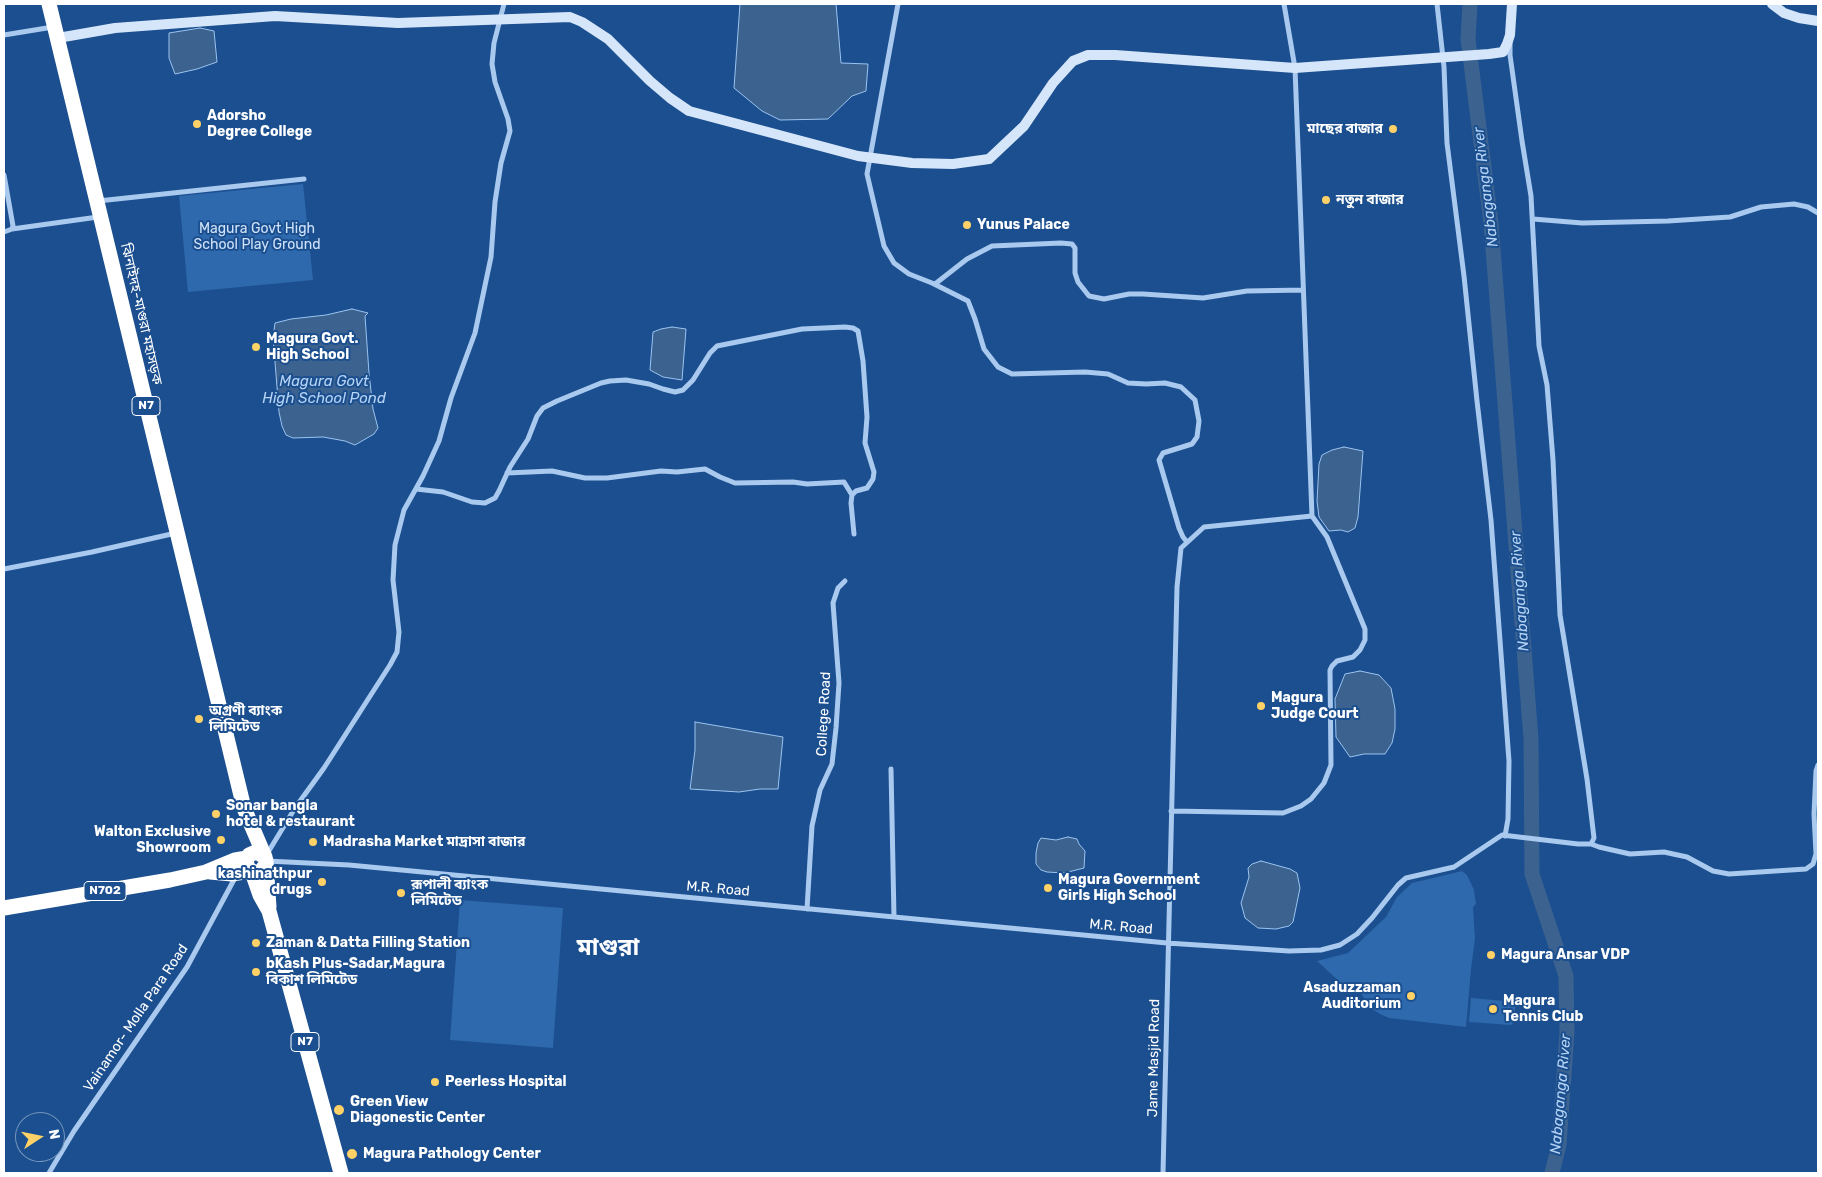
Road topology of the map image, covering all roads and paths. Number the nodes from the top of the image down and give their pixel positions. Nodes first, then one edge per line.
1 (49, 4) edge
2 (504, 4) edge
3 (898, 4) edge
4 (1284, 4) edge
5 (1437, 4) edge
6 (1512, 4) edge
7 (1772, 4) edge
8 (501, 19) junction
9 (1818, 21) edge
10 (56, 32) junction
11 (4, 35) edge
12 (1510, 35) junction
13 (1448, 57) junction
14 (1295, 68) junction
15 (870, 158) junction
16 (4, 175) edge
17 (304, 179) dead end
18 (97, 201) junction
19 (1818, 213) edge
20 (101, 216) junction
21 (1533, 219) junction
22 (12, 229) junction
23 (4, 232) edge
24 (935, 284) junction
25 (1303, 290) junction
26 (508, 473) junction
27 (416, 489) junction
28 (852, 494) junction
29 (1312, 516) junction
30 (177, 533) junction
31 (854, 534) dead end
32 (1187, 542) junction
33 (4, 569) edge
34 (845, 581) dead end
35 (1818, 765) edge
36 (891, 769) dead end
37 (244, 808) junction
38 (1171, 811) junction
39 (1504, 836) junction
40 (1591, 844) junction
41 (266, 861) junction
42 (247, 866) junction
43 (4, 908) edge
44 (806, 909) junction
45 (269, 911) junction
46 (894, 917) junction
47 (1168, 943) junction
48 (50, 1173) edge
49 (341, 1173) edge
50 (1163, 1173) edge

1 - 10 highway, ঝিনাইদহ-মাগুরা মহাসড়ক / N7
2 - 8 street
3 - 15 street
4 - 14 street
5 - 13 street
6 - 12 main road
7 - 9 main road
8 - 10 main road
8 - 15 main road
8 - 27 street
10 - 11 street
10 - 18 highway, ঝিনাইদহ-মাগুরা মহাসড়ক / N7
12 - 13 main road
12 - 21 street
13 - 14 main road
13 - 39 street
14 - 15 main road
14 - 25 street
15 - 24 street
16 - 22 street
17 - 18 street
18 - 20 highway, ঝিনাইদহ-মাগুরা মহাসড়ক / N7
19 - 21 street
20 - 22 street
20 - 30 highway, ঝিনাইদহ-মাগুরা মহাসড়ক / N7
21 - 40 street
22 - 23 street
24 - 25 street
24 - 32 street
25 - 29 street
26 - 27 street
26 - 28 street
26 - 28 street
27 - 41 street
28 - 31 street
29 - 32 street
29 - 38 street
30 - 33 street
30 - 37 highway, ঝিনাইদহ-মাগুরা মহাসড়ক / N7
32 - 38 street, Jame Masjid Road
34 - 44 street, College Road
35 - 40 street
36 - 46 street
37 - 41 highway, N7
37 - 42 highway, N7
38 - 47 street, Jame Masjid Road
39 - 40 street
39 - 47 street, M.R. Road
41 - 42 highway
41 - 44 street, M.R. Road
41 - 45 highway, N7
42 - 43 highway, N702
42 - 45 highway, N7
42 - 48 street, Vainamor- Molla Para Road
44 - 46 street, M.R. Road
45 - 49 highway, N7
46 - 47 street, M.R. Road
47 - 50 street, Jame Masjid Road

